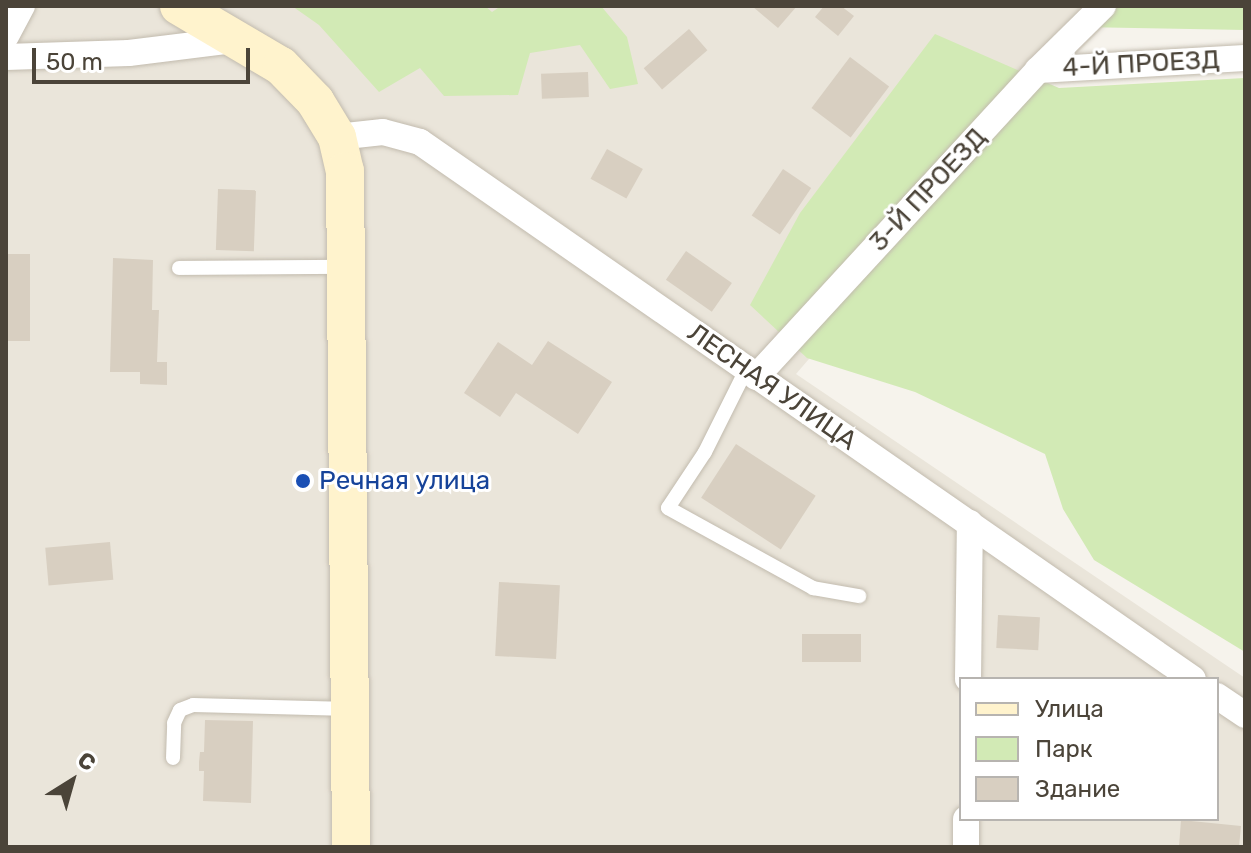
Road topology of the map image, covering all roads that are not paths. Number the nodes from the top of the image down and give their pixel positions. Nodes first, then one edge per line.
1 (22, 6) edge
2 (1103, 6) edge
3 (187, 8) edge
4 (6, 36) edge
5 (241, 39) junction
6 (6, 57) edge
7 (1245, 58) edge
8 (1038, 70) junction
9 (337, 137) junction
10 (347, 267) junction
11 (179, 268) dead end
12 (751, 373) junction
13 (970, 523) junction
14 (859, 596) dead end
15 (968, 677) edge
16 (1190, 677) edge
17 (1219, 697) edge
18 (350, 709) junction
19 (1245, 715) edge
20 (173, 758) dead end
21 (966, 821) edge
22 (351, 847) edge
23 (966, 847) edge

1 - 4 street
2 - 8 street, 3-Й ПРОЕЗД
3 - 5 main road
5 - 6 street
5 - 9 main road
7 - 8 street, 4-Й ПРОЕЗД
8 - 12 street, 3-Й ПРОЕЗД
9 - 10 main road
9 - 12 street, ЛЕСНАЯ УЛИЦА
10 - 11 lane
10 - 18 main road
12 - 13 street, ЛЕСНАЯ УЛИЦА
12 - 14 lane
13 - 15 street
13 - 16 street, ЛЕСНАЯ УЛИЦА
17 - 19 street
18 - 20 lane
18 - 22 main road
21 - 23 street

